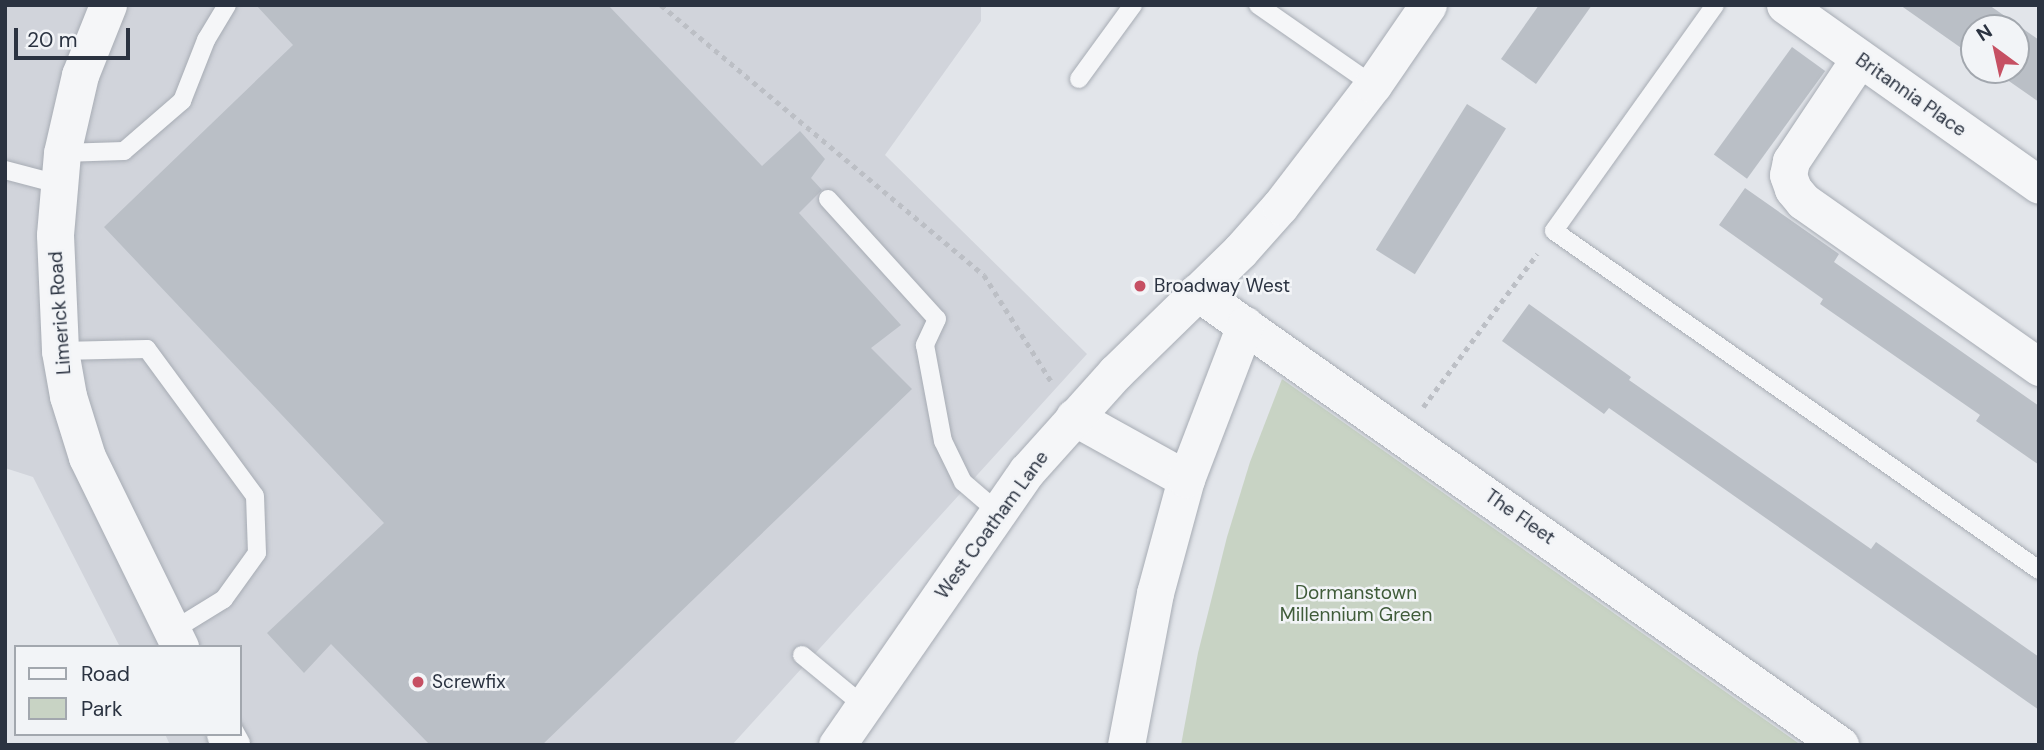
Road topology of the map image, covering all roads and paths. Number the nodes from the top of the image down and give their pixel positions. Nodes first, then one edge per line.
1 (108, 5) edge
2 (227, 5) edge
3 (661, 5) edge
4 (1133, 5) edge
5 (1258, 5) edge
6 (1428, 5) edge
7 (1715, 5) edge
8 (1785, 5) edge
9 (1859, 59) junction
10 (1079, 79) dead end
11 (1373, 85) junction
12 (60, 168) junction
13 (5, 170) edge
14 (2039, 185) edge
15 (828, 199) dead end
16 (1554, 231) junction
17 (1198, 292) junction
18 (1245, 325) junction
19 (60, 351) junction
20 (2039, 367) edge
21 (1074, 417) junction
22 (1402, 434) junction
23 (1186, 479) junction
24 (998, 512) junction
25 (2039, 570) edge
26 (176, 639) edge
27 (802, 655) dead end
28 (865, 707) junction
29 (836, 745) edge
30 (1126, 745) edge
31 (1840, 745) edge

1 - 12 street, Limerick Road
2 - 12 lane
3 - 21 path
4 - 10 lane
5 - 11 lane
6 - 11 street
7 - 16 lane
8 - 9 street, Britannia Place
9 - 14 street, Britannia Place
9 - 20 street
11 - 17 street
12 - 13 lane
12 - 19 street, Limerick Road
15 - 24 lane
16 - 22 path
16 - 25 lane
17 - 18 street, The Fleet
17 - 21 street, West Coatham Lane
18 - 22 street, The Fleet
18 - 23 street
19 - 26 street, Limerick Road
19 - 26 lane
21 - 23 street
21 - 24 street, West Coatham Lane
22 - 31 street, The Fleet
23 - 30 street
24 - 28 street, West Coatham Lane
27 - 28 lane
28 - 29 street, West Coatham Lane

